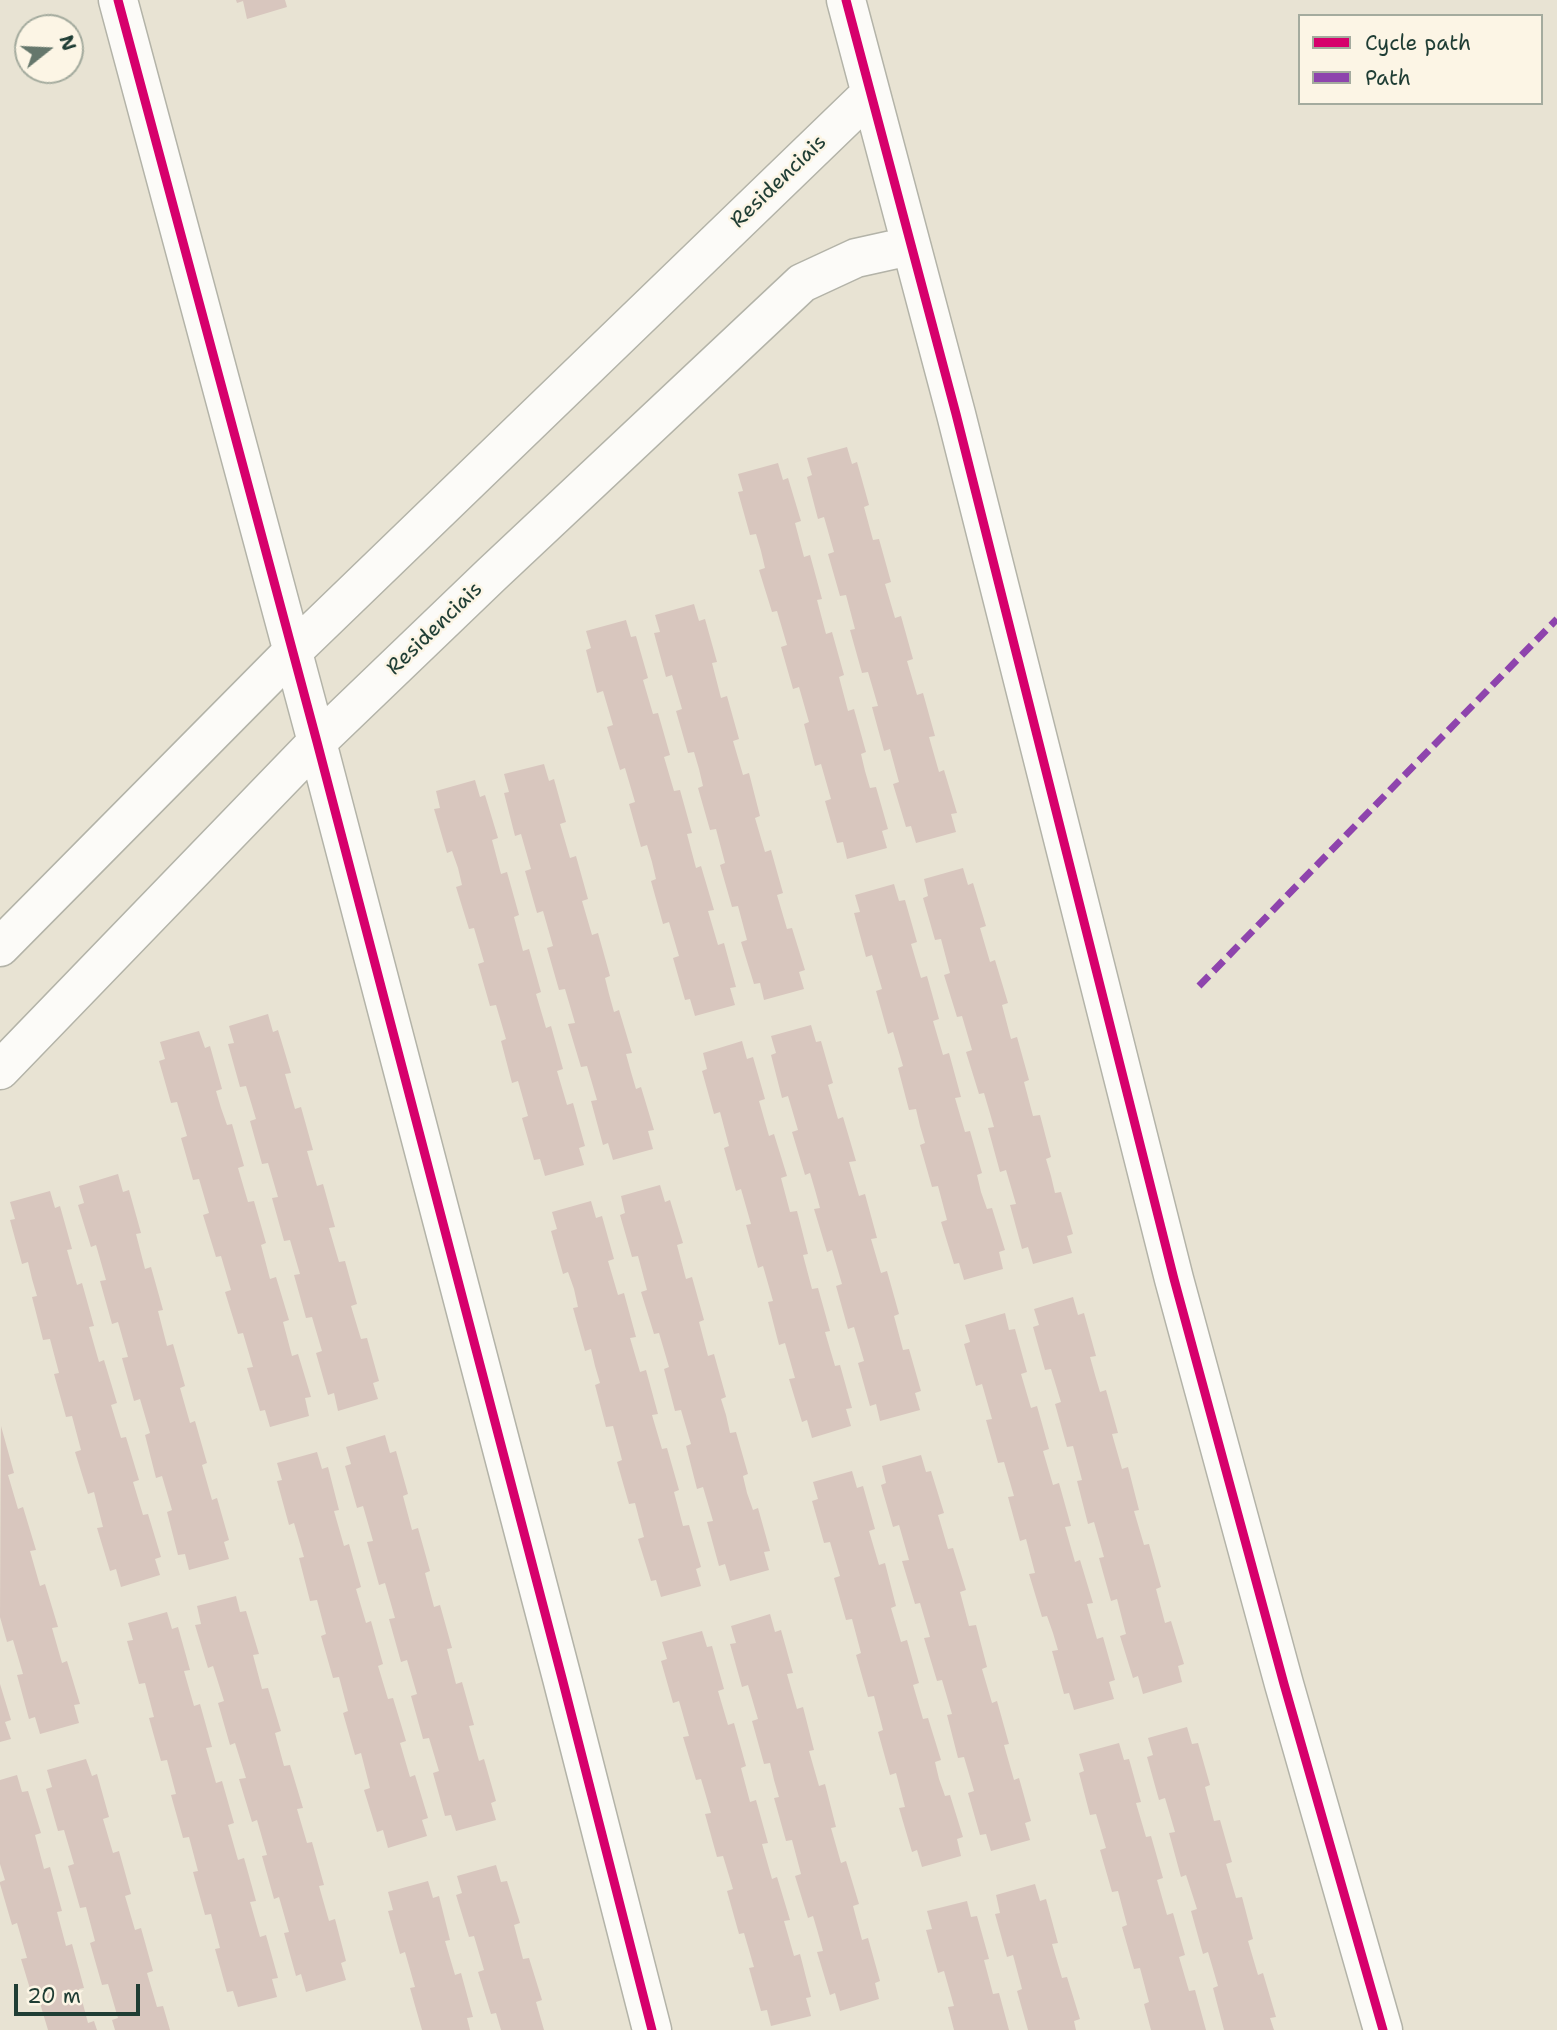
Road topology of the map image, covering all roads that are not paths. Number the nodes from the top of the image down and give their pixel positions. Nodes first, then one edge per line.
1 (118, 0) edge
2 (846, 0) edge
3 (870, 94) junction
4 (910, 246) junction
5 (292, 652) junction
6 (317, 742) junction
7 (0, 947) edge
8 (0, 1070) edge
9 (652, 2030) edge
10 (1383, 2030) edge

1 - 5 street
2 - 3 street
3 - 4 street
3 - 5 street, Residenciais
4 - 6 street, Residenciais
4 - 10 street
5 - 6 street
5 - 7 street, Residenciais
6 - 8 street, Residenciais
6 - 9 street

